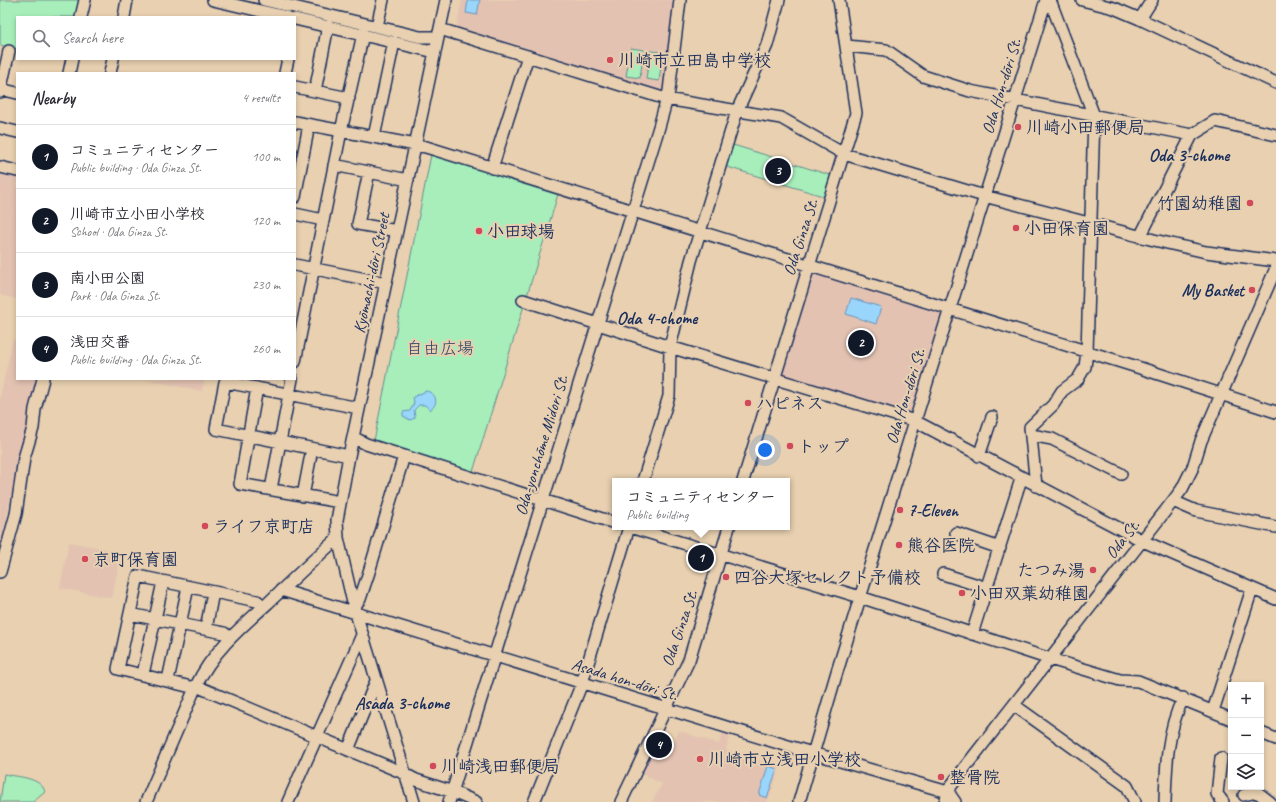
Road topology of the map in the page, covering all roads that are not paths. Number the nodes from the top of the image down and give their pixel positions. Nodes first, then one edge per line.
1 (85, 0) edge
2 (127, 0) edge
3 (213, 0) edge
4 (264, 0) edge
5 (383, 0) edge
6 (446, 0) edge
7 (680, 0) edge
8 (779, 0) edge
9 (839, 0) edge
10 (1046, 0) edge
11 (1050, 0) edge
12 (1082, 0) edge
13 (1152, 0) edge
14 (292, 15) edge
15 (82, 16) edge
16 (124, 16) edge
17 (296, 16) edge
18 (1140, 19) junction
19 (328, 26) junction
20 (377, 26) junction
21 (439, 33) junction
22 (363, 34) junction
23 (394, 42) junction
24 (846, 46) junction
25 (10, 51) dead end
26 (435, 52) junction
27 (528, 56) junction
28 (72, 60) edge
29 (113, 60) edge
30 (288, 60) edge
31 (69, 72) edge
32 (110, 72) edge
33 (285, 72) edge
34 (1276, 83) edge
35 (296, 87) edge
36 (0, 90) edge
37 (315, 91) junction
38 (16, 93) edge
39 (349, 98) junction
40 (666, 99) junction
41 (1015, 101) junction
42 (737, 111) junction
43 (1094, 116) junction
44 (296, 122) edge
45 (309, 125) junction
46 (0, 128) edge
47 (341, 131) junction
48 (16, 132) edge
49 (1192, 135) junction
50 (1276, 135) edge
51 (374, 137) junction
52 (415, 145) junction
53 (844, 154) junction
54 (334, 165) junction
55 (0, 167) edge
56 (492, 168) junction
57 (16, 171) edge
58 (369, 172) junction
59 (408, 180) junction
60 (296, 192) edge
61 (984, 196) junction
62 (633, 211) junction
63 (296, 214) edge
64 (323, 220) junction
65 (1091, 225) junction
66 (397, 231) junction
67 (699, 232) junction
68 (1140, 237) junction
69 (1276, 261) edge
70 (296, 265) edge
71 (809, 266) junction
72 (1276, 268) edge
73 (313, 269) junction
74 (386, 283) junction
75 (523, 300) dead end
76 (949, 308) junction
77 (597, 324) junction
78 (670, 347) junction
79 (1087, 352) junction
80 (296, 357) edge
81 (775, 379) junction
82 (43, 380) edge
83 (292, 380) edge
84 (257, 388) junction
85 (289, 393) junction
86 (1221, 394) junction
87 (359, 408) junction
88 (1276, 412) edge
89 (992, 417) dead end
90 (915, 421) junction
91 (1032, 435) junction
92 (248, 436) junction
93 (353, 437) junction
94 (279, 443) junction
95 (312, 449) junction
96 (349, 456) junction
97 (404, 456) junction
98 (980, 456) junction
99 (1121, 474) dead end
100 (644, 478) edge
101 (744, 478) edge
102 (1021, 479) junction
103 (1036, 486) junction
104 (271, 489) junction
105 (303, 496) junction
106 (543, 500) junction
107 (1173, 501) junction
108 (340, 502) junction
109 (612, 522) edge
110 (1276, 527) edge
111 (629, 530) edge
112 (640, 530) edge
113 (728, 530) edge
114 (956, 533) dead end
115 (338, 538) junction
116 (1143, 541) junction
117 (1000, 548) junction
118 (720, 555) junction
119 (0, 572) edge
120 (943, 574) dead end
121 (163, 582) junction
122 (188, 587) junction
123 (987, 588) junction
124 (281, 590) junction
125 (1252, 590) junction
126 (213, 592) junction
127 (860, 597) junction
128 (1276, 599) edge
129 (264, 606) junction
130 (355, 611) junction
131 (130, 614) junction
132 (155, 619) junction
133 (181, 624) junction
134 (206, 629) junction
135 (972, 634) junction
136 (362, 635) junction
137 (230, 638) junction
138 (495, 657) junction
139 (1050, 659) junction
140 (143, 674) junction
141 (168, 680) junction
142 (376, 682) junction
143 (582, 683) junction
144 (196, 687) junction
145 (1183, 698) junction
146 (1014, 705) junction
147 (666, 709) junction
148 (1213, 711) junction
149 (1229, 718) edge
150 (1264, 734) edge
151 (317, 737) junction
152 (1276, 739) edge
153 (348, 750) junction
154 (813, 753) junction
155 (1221, 758) dead end
156 (405, 774) junction
157 (1244, 795) dead end
158 (451, 797) edge
159 (947, 797) edge
160 (146, 802) edge
161 (288, 802) edge
162 (414, 802) edge
163 (476, 802) edge
164 (534, 802) edge
165 (621, 802) edge
166 (799, 802) edge
167 (954, 802) edge
168 (1135, 802) edge
169 (1165, 802) edge
170 (1223, 802) edge
171 (1270, 802) edge

1 - 15 street
2 - 16 street
3 - 14 street
4 - 14 street
5 - 20 street
6 - 21 street
7 - 40 street, Oda-yonchōme Midori St.
8 - 42 street
9 - 24 street, Oda Ginza St.
10 - 41 street, Oda Hon-dōri St.
11 - 43 street
12 - 18 street
13 - 18 street
14 - 20 street
17 - 19 street
18 - 34 street
19 - 22 street
19 - 37 street
20 - 21 street
21 - 26 street, Kyōmachi-dōri Street
21 - 27 street
22 - 23 street
22 - 39 street
23 - 26 street
23 - 51 street
24 - 41 street
24 - 53 street, Oda Ginza St.
25 - 36 street
26 - 52 street, Kyōmachi-dōri Street
27 - 40 street
27 - 56 street
28 - 31 street
29 - 32 street
30 - 33 street
35 - 37 street
36 - 38 street
37 - 39 street
39 - 47 street
40 - 42 street
40 - 62 street, Oda-yonchōme Midori St.
41 - 43 street
41 - 61 street, Oda Hon-dōri St.
42 - 53 street
42 - 67 street
43 - 49 street
43 - 65 street
44 - 45 street
45 - 47 street
45 - 60 street
46 - 48 street
47 - 51 street
47 - 54 street
49 - 50 street
49 - 68 street
51 - 52 street
52 - 56 street
52 - 59 street, Kyōmachi-dōri Street
53 - 61 street
53 - 71 street, Oda Ginza St.
54 - 58 street
54 - 64 street
55 - 57 street
56 - 62 street
58 - 59 street
58 - 66 street
59 - 66 street, Kyōmachi-dōri Street
61 - 65 street
61 - 76 street, Oda Hon-dōri St.
62 - 67 street
62 - 77 street, Oda-yonchōme Midori St.
63 - 64 street
64 - 73 street
65 - 68 street
65 - 79 street
66 - 74 street, Kyōmachi-dōri Street
67 - 71 street
67 - 78 street
68 - 69 street
70 - 73 street
71 - 76 street
71 - 81 street, Oda Ginza St.
72 - 86 street, Oda St.
73 - 74 street
73 - 80 street
74 - 87 street, Kyōmachi-dōri Street
75 - 77 street
76 - 79 street
76 - 90 street, Oda Hon-dōri St.
77 - 78 street
77 - 106 street, Oda-yonchōme Midori St.
78 - 81 street
78 - 100 street
79 - 86 street
79 - 91 street
81 - 90 street
81 - 101 street, Oda Ginza St.
82 - 119 street
83 - 85 street
84 - 85 street
84 - 92 street
84 - 92 street
85 - 87 street
85 - 94 street
86 - 88 street
86 - 107 street, Oda St.
87 - 93 street, Kyōmachi-dōri Street
89 - 98 street
90 - 98 street
90 - 127 street, Oda Hon-dōri St.
91 - 99 street
91 - 103 street
92 - 94 street
92 - 104 street
93 - 96 street, Kyōmachi-dōri Street
93 - 97 street
94 - 95 street
94 - 104 street
95 - 96 street
95 - 105 street
96 - 108 street, Kyōmachi-dōri Street
97 - 106 street
97 - 130 street
98 - 102 street
102 - 103 street
102 - 117 street
103 - 116 street
104 - 105 street
105 - 108 street
106 - 109 street
106 - 138 street, Oda-yonchōme Midori St.
107 - 110 street
107 - 116 street, Oda St.
108 - 115 street, Kyōmachi-dōri Street
111 - 143 street
112 - 118 street
113 - 118 street, Oda Ginza St.
114 - 117 street
115 - 124 street
115 - 130 street, Kyōmachi-dōri Street
116 - 125 street
116 - 139 street, Oda St.
117 - 123 street
118 - 127 street
118 - 147 street, Oda Ginza St.
120 - 123 street
121 - 122 street
121 - 131 street
121 - 132 street
122 - 126 street
122 - 133 street
123 - 135 street
124 - 129 street
124 - 130 street, Asada hon-dōri St.
125 - 128 street
125 - 148 street
126 - 129 street
126 - 134 street
127 - 135 street
127 - 154 street, Oda Hon-dōri St.
129 - 137 street
130 - 136 street, Kyōmachi-dōri Street
130 - 138 street, Asada hon-dōri St.
131 - 132 street
131 - 140 street
132 - 133 street
132 - 140 street
133 - 134 street
133 - 141 street
134 - 137 street
135 - 139 street
136 - 142 street, Kyōmachi-dōri Street
136 - 151 street
137 - 144 street
138 - 143 street, Asada hon-dōri St.
138 - 158 street, Oda-yonchōme Midori St.
139 - 145 street
139 - 146 street, Oda St.
140 - 141 street
141 - 144 street
142 - 153 street
142 - 156 street, Kyōmachi-dōri Street
143 - 147 street, Asada hon-dōri St.
143 - 164 street
144 - 151 street
144 - 160 street
145 - 148 street
145 - 169 street
146 - 159 street, Oda St.
146 - 168 street
147 - 154 street, Asada hon-dōri St.
147 - 165 street, Oda Ginza St.
148 - 149 street
150 - 152 street
151 - 153 street
151 - 161 street
153 - 156 street
154 - 159 street, Asada hon-dōri St.
154 - 166 street, Oda Hon-dōri St.
155 - 170 street
156 - 158 street
156 - 162 street, Kyōmachi-dōri Street
157 - 171 street
158 - 163 street
159 - 167 street

